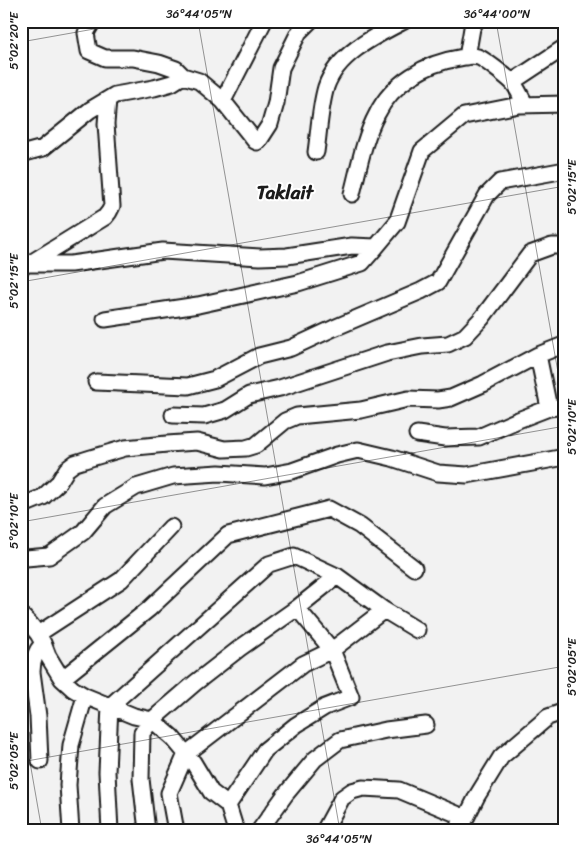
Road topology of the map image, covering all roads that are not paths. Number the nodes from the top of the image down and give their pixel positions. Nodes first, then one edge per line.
1 (93, 21) edge
2 (264, 21) edge
3 (310, 21) edge
4 (404, 21) edge
5 (476, 21) edge
6 (565, 47) edge
7 (467, 57) junction
8 (183, 76) junction
9 (512, 82) junction
10 (108, 99) junction
11 (223, 101) junction
12 (565, 104) edge
13 (526, 105) junction
14 (316, 152) dead end
15 (21, 154) edge
16 (565, 173) edge
17 (352, 194) dead end
18 (565, 246) edge
19 (376, 247) junction
20 (25, 265) edge
21 (105, 319) dead end
22 (565, 347) edge
23 (538, 355) junction
24 (96, 382) dead end
25 (565, 406) edge
26 (549, 408) junction
27 (173, 415) dead end
28 (417, 434) dead end
29 (565, 457) edge
30 (21, 506) edge
31 (172, 527) dead end
32 (21, 557) edge
33 (414, 568) dead end
34 (337, 576) junction
35 (297, 608) junction
36 (384, 610) junction
37 (21, 616) edge
38 (417, 630) dead end
39 (40, 639) junction
40 (332, 650) junction
41 (62, 678) junction
42 (84, 696) junction
43 (110, 706) junction
44 (565, 711) edge
45 (152, 720) junction
46 (426, 725) dead end
47 (186, 754) junction
48 (40, 760) dead end
49 (228, 805) junction
50 (466, 818) junction
51 (71, 831) edge
52 (110, 831) edge
53 (147, 831) edge
54 (176, 831) edge
55 (236, 831) edge
56 (260, 831) edge
57 (324, 831) edge
58 (454, 831) edge

1 - 8 street
2 - 11 street
3 - 11 street
4 - 14 street
5 - 7 street
6 - 9 street
7 - 9 street
7 - 17 street
8 - 10 street
8 - 11 street
9 - 13 street
10 - 15 street
10 - 20 street
12 - 13 street
13 - 19 street
16 - 24 street
18 - 27 street
19 - 20 street
19 - 21 street
22 - 23 street
23 - 26 street
23 - 30 street
25 - 26 street
26 - 28 street
29 - 32 street
31 - 39 street
33 - 41 street
34 - 35 street
34 - 36 street
34 - 43 street
35 - 40 street
35 - 45 street
36 - 38 street
36 - 40 street
37 - 39 street
39 - 41 street
39 - 48 street
40 - 47 street
40 - 49 street
41 - 42 street
42 - 43 street
42 - 51 street
43 - 45 street
43 - 52 street
44 - 50 street
45 - 47 street
45 - 53 street
46 - 56 street
47 - 49 street
47 - 54 street
49 - 55 street
50 - 57 street
50 - 58 street

